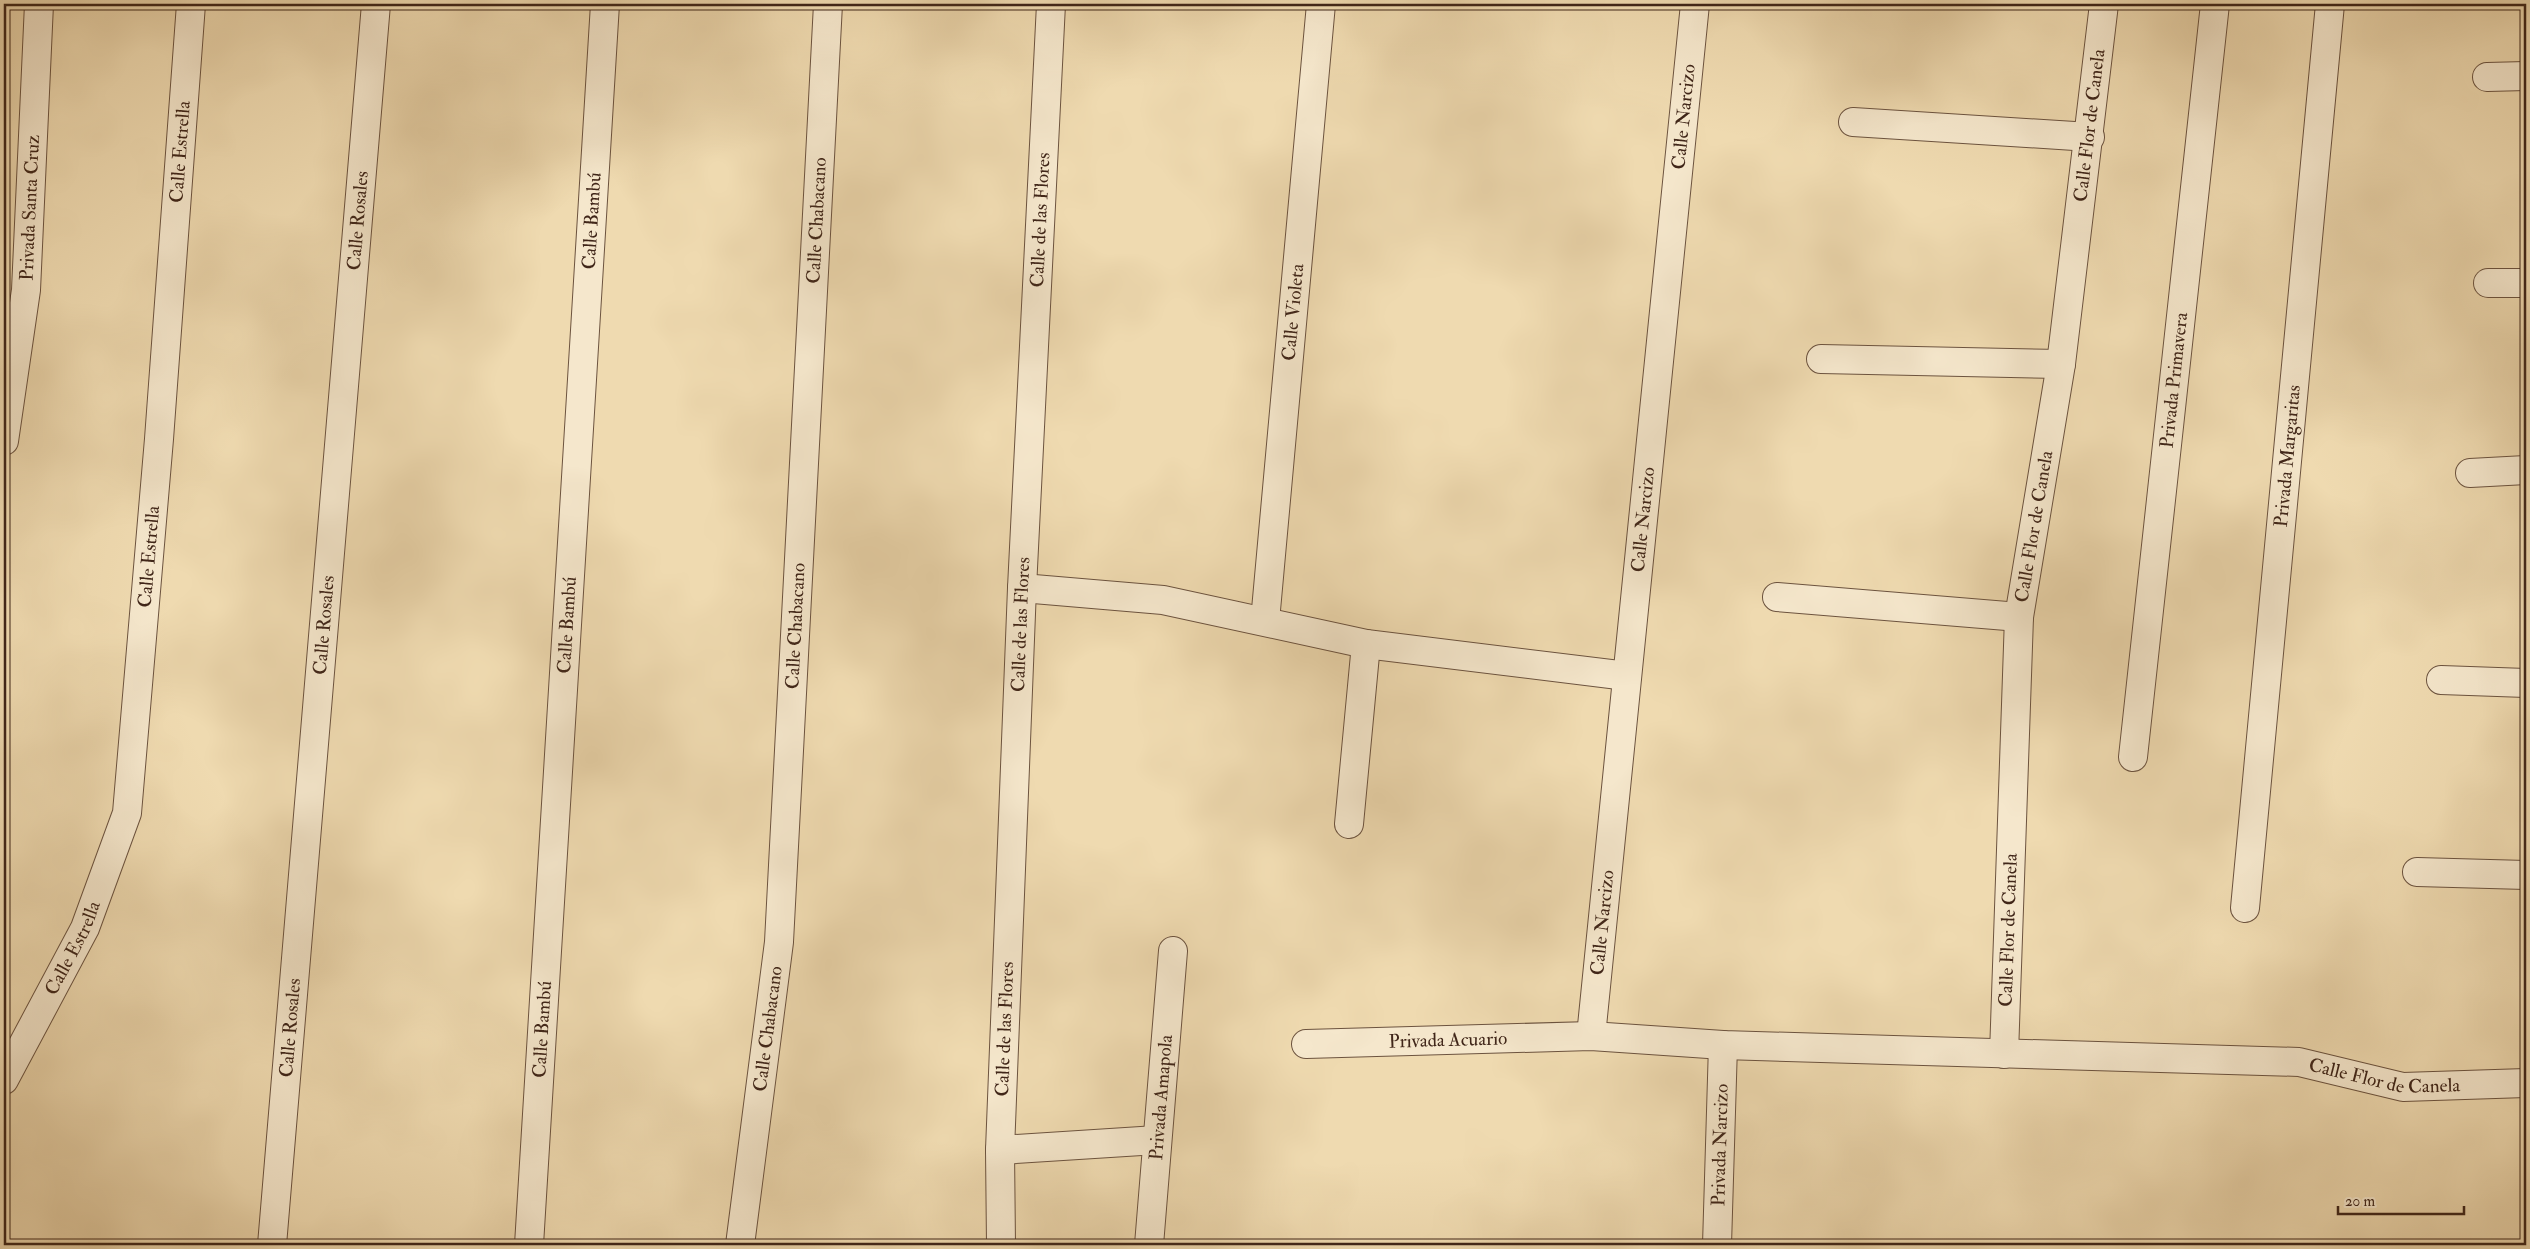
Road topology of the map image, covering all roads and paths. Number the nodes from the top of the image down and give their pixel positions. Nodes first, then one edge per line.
1 (39, 4) edge
2 (190, 4) edge
3 (376, 4) edge
4 (605, 4) edge
5 (828, 4) edge
6 (1051, 4) edge
7 (1321, 4) edge
8 (1695, 4) edge
9 (2104, 4) edge
10 (2215, 4) edge
11 (2330, 4) edge
12 (2526, 76) edge
13 (2487, 77) dead end
14 (1854, 122) dead end
15 (2090, 137) junction
16 (2526, 283) edge
17 (2488, 284) dead end
18 (1821, 359) dead end
19 (2061, 364) junction
20 (4, 441) edge
21 (2526, 470) edge
22 (2470, 473) dead end
23 (1022, 588) junction
24 (1777, 597) dead end
25 (2019, 617) junction
26 (1265, 621) junction
27 (1366, 644) junction
28 (1627, 676) junction
29 (2441, 680) dead end
30 (2526, 684) edge
31 (2133, 757) dead end
32 (1349, 824) dead end
33 (2417, 872) dead end
34 (2526, 875) edge
35 (2246, 908) dead end
36 (1173, 951) dead end
37 (1591, 1036) junction
38 (1306, 1044) dead end
39 (1723, 1045) junction
40 (2004, 1054) junction
41 (4, 1080) edge
42 (2526, 1083) edge
43 (1157, 1140) junction
44 (1000, 1150) junction
45 (272, 1245) edge
46 (529, 1245) edge
47 (740, 1245) edge
48 (1001, 1245) edge
49 (1149, 1245) edge
50 (1717, 1245) edge

1 - 20 street, Privada Santa Cruz
2 - 41 street, Calle Estrella
3 - 45 street, Calle Rosales
4 - 46 street, Calle Bambú
5 - 47 street, Calle Chabacano
6 - 23 street, Calle de las Flores
7 - 26 street, Calle Violeta
8 - 28 street, Calle Narcizo
9 - 15 street, Calle Flor de Canela
10 - 31 street, Privada Primavera
11 - 35 street, Privada Margaritas
12 - 13 street
14 - 15 street
15 - 19 street, Calle Flor de Canela
16 - 17 street
18 - 19 street
19 - 25 street, Calle Flor de Canela
21 - 22 street
23 - 26 street
23 - 44 street, Calle de las Flores
24 - 25 street
25 - 40 street, Calle Flor de Canela
26 - 27 street
27 - 28 street
27 - 32 street
28 - 37 street, Calle Narcizo
29 - 30 street
33 - 34 street
36 - 43 street, Privada Amapola
37 - 38 street, Privada Acuario
37 - 39 street, Calle Flor de Canela
39 - 40 street, Calle Flor de Canela
39 - 50 street, Privada Narcizo
40 - 42 street, Calle Flor de Canela
43 - 44 street
43 - 49 street, Privada Amapola
44 - 48 street, Calle de las Flores

